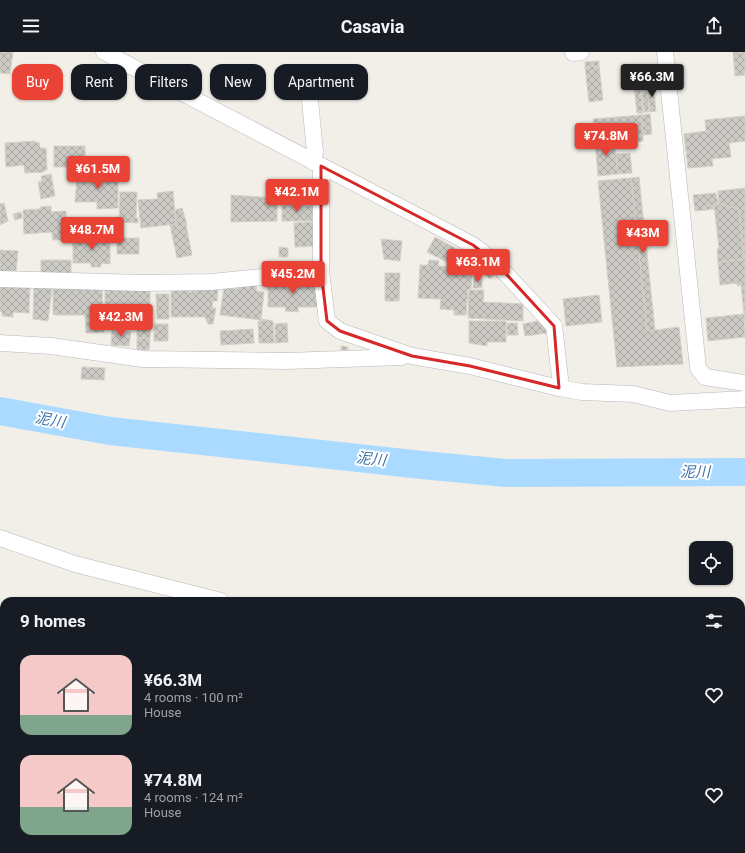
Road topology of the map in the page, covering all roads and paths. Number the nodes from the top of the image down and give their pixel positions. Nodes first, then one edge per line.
1 (104, 52) edge
2 (665, 52) edge
3 (310, 100) edge
4 (317, 164) junction
5 (321, 271) junction
6 (0, 278) edge
7 (0, 343) edge
8 (412, 356) junction
9 (745, 383) edge
10 (559, 388) junction
11 (745, 399) edge
12 (0, 538) edge
13 (205, 597) edge

1 - 4 street
2 - 9 street
3 - 4 street
4 - 5 street
4 - 10 street
5 - 6 street
5 - 8 street
7 - 8 street
8 - 10 street
10 - 11 street
12 - 13 street

